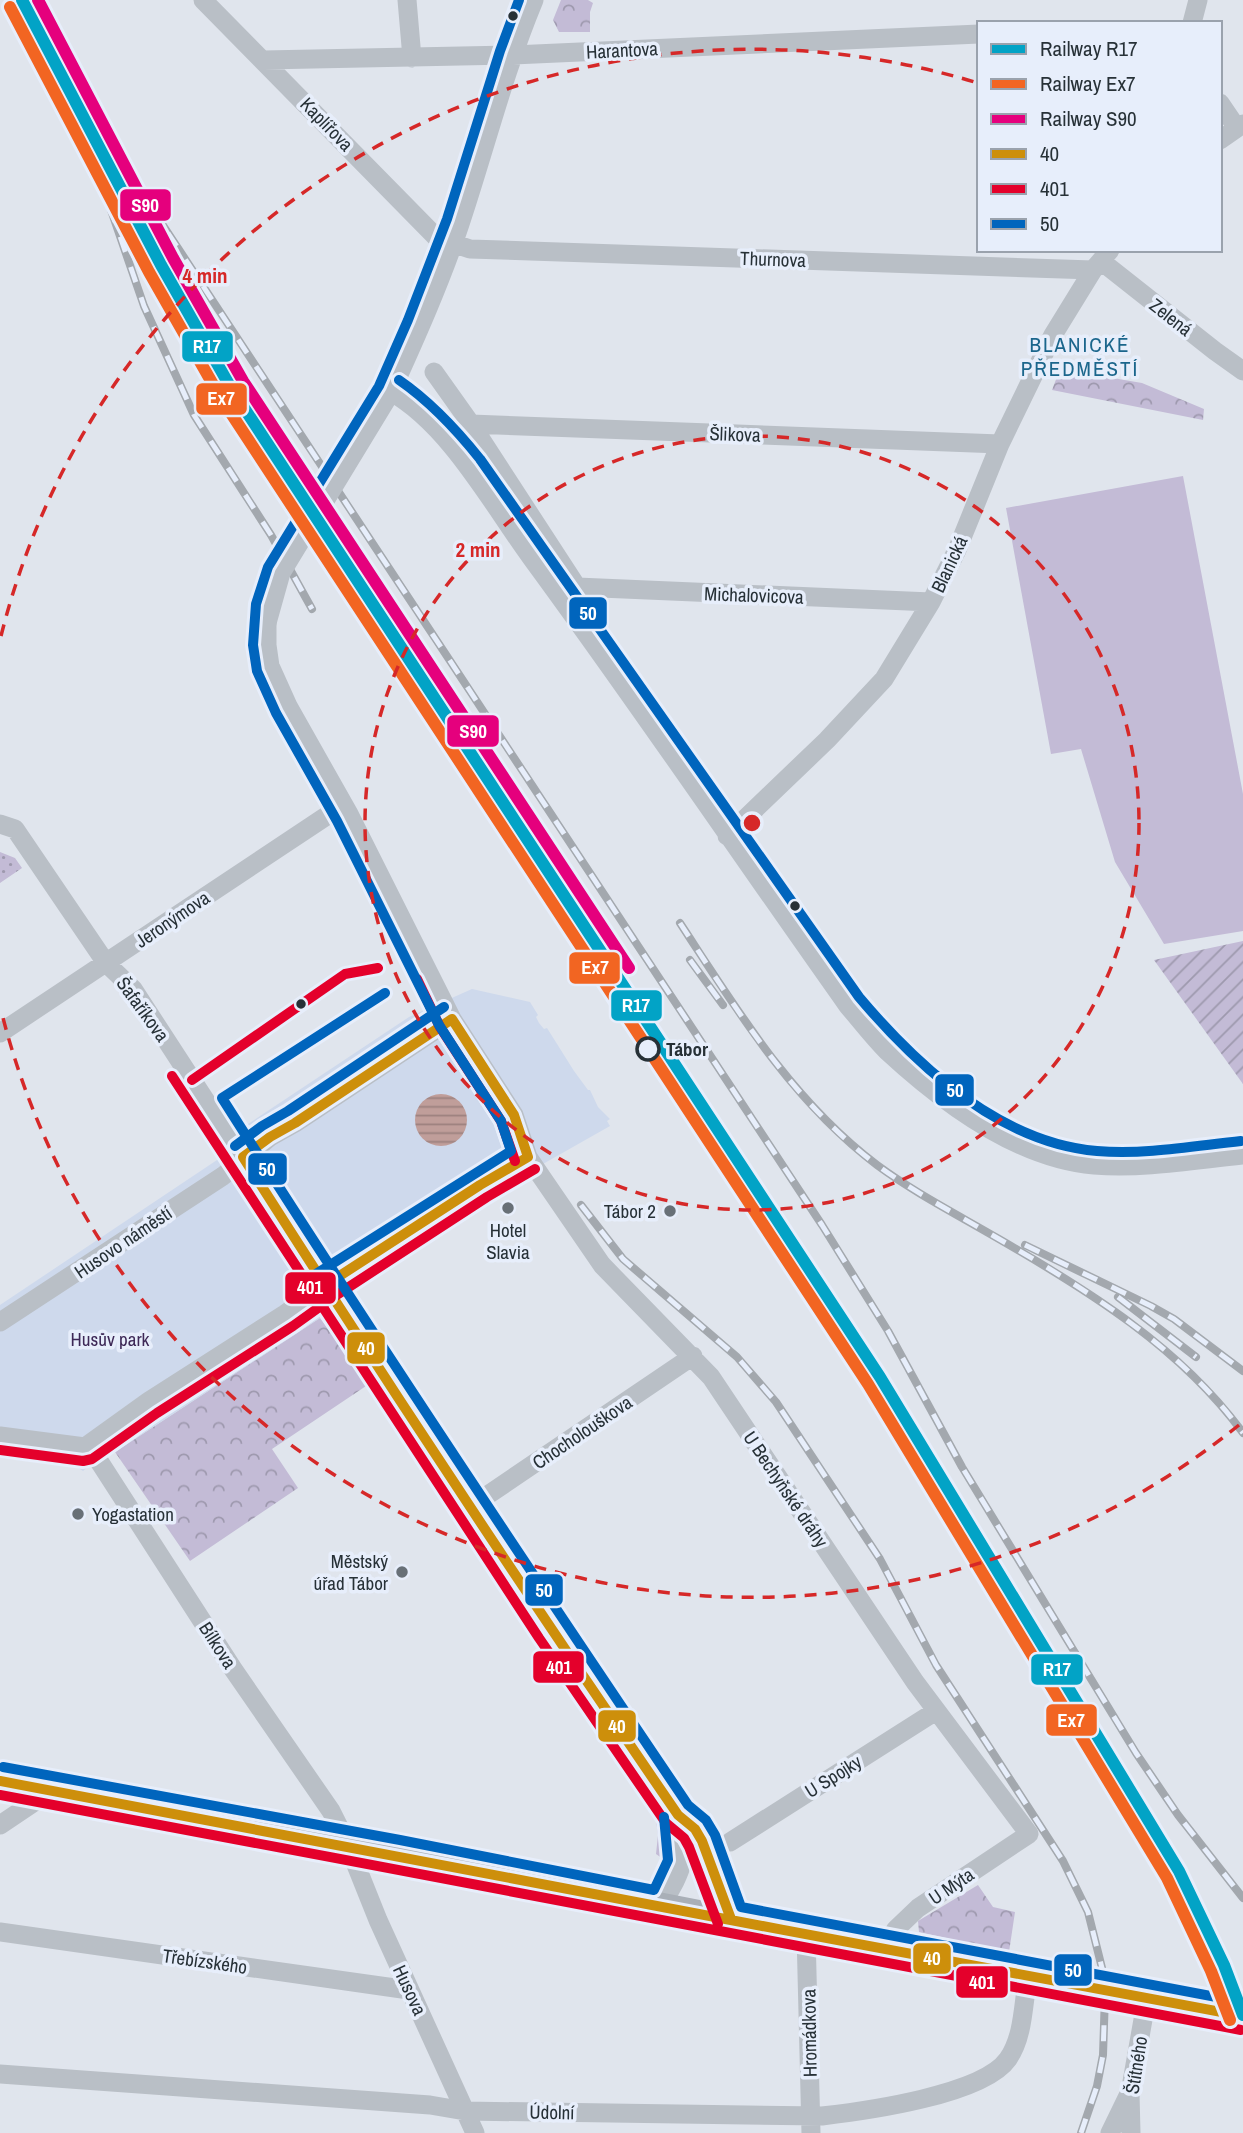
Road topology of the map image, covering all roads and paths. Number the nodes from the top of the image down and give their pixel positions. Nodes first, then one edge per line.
1 (203, 0) edge
2 (407, 0) edge
3 (534, 0) edge
4 (1198, 0) edge
5 (1193, 21) edge
6 (977, 34) edge
7 (513, 55) junction
8 (412, 58) junction
9 (264, 60) junction
10 (1222, 105) edge
11 (1240, 126) edge
12 (1222, 139) edge
13 (453, 244) junction
14 (1102, 261) edge
15 (1243, 371) edge
16 (434, 372) dead end
17 (391, 392) junction
18 (471, 424) junction
19 (1000, 444) junction
20 (569, 592) junction
21 (931, 602) junction
22 (344, 804) junction
23 (7, 827) edge
24 (727, 836) junction
25 (106, 963) junction
26 (452, 1019) junction
27 (0, 1033) edge
28 (1243, 1155) edge
29 (243, 1157) junction
30 (528, 1157) junction
31 (324, 1286) junction
32 (1, 1319) edge
33 (693, 1356) junction
34 (0, 1436) edge
35 (85, 1447) junction
36 (470, 1507) junction
37 (936, 1711) junction
38 (0, 1781) edge
39 (52, 1790) junction
40 (678, 1815) junction
41 (0, 1825) edge
42 (1029, 1834) joint
43 (730, 1842) dead end
44 (348, 1845) junction
45 (662, 1906) junction
46 (731, 1919) junction
47 (0, 1932) edge
48 (806, 1933) junction
49 (884, 1949) junction
50 (1028, 1976) junction
51 (410, 1990) junction
52 (1147, 1997) junction
53 (1243, 2016) edge
54 (0, 2074) edge
55 (1130, 2093) junction
56 (464, 2111) junction
57 (811, 2125) edge
58 (475, 2133) edge
59 (1110, 2133) edge
60 (1131, 2133) edge

1 - 9 street, Kaplířova
2 - 8 street
3 - 7 street
4 - 5 street
6 - 7 street, Harantova
7 - 8 street, Harantova
7 - 13 street
8 - 9 street, Harantova
9 - 13 street, Kaplířova
10 - 11 street
11 - 12 street
13 - 14 street, Thurnova
13 - 17 street
14 - 15 street, Zelená
14 - 19 street, Blanická
16 - 18 street
17 - 20 street
17 - 22 street, bridge
18 - 19 street, Šlikova
18 - 20 street
19 - 21 street, Blanická
20 - 21 street, Michalovicova
20 - 24 street
21 - 24 street, Blanická
22 - 25 street, Jeronýmova
22 - 26 street
23 - 25 street, Šafaříkova
24 - 28 street
25 - 27 street, Jeronýmova
25 - 29 street, Šafaříkova
26 - 29 street, Husovo náměstí
26 - 30 street
29 - 31 street
29 - 32 street, Husovo náměstí
30 - 31 street
30 - 33 street, U Bechyňské dráhy
31 - 35 street
31 - 36 street
33 - 36 street, Chocholouškova
33 - 37 street, U Bechyňské dráhy
34 - 35 street
35 - 44 street, Bílkova
36 - 40 street
37 - 42 street, U Bechyňské dráhy
37 - 43 street, U Spojky
38 - 39 main road
39 - 41 street
39 - 44 main road
40 - 45 street
40 - 46 street
42 - 49 street, U Mýta
44 - 45 main road
44 - 51 street, Husova
45 - 46 main road
46 - 48 main road
47 - 51 street, Třebízského
48 - 49 main road
48 - 57 street, Hromádkova
49 - 50 main road
50 - 52 main road
50 - 57 street, Údolní
51 - 56 street, Husova
52 - 53 main road
52 - 55 street, Štítného
54 - 56 street, Údolní
55 - 59 street
55 - 60 street, Štítného
56 - 57 street, Údolní
56 - 58 street, Husova

